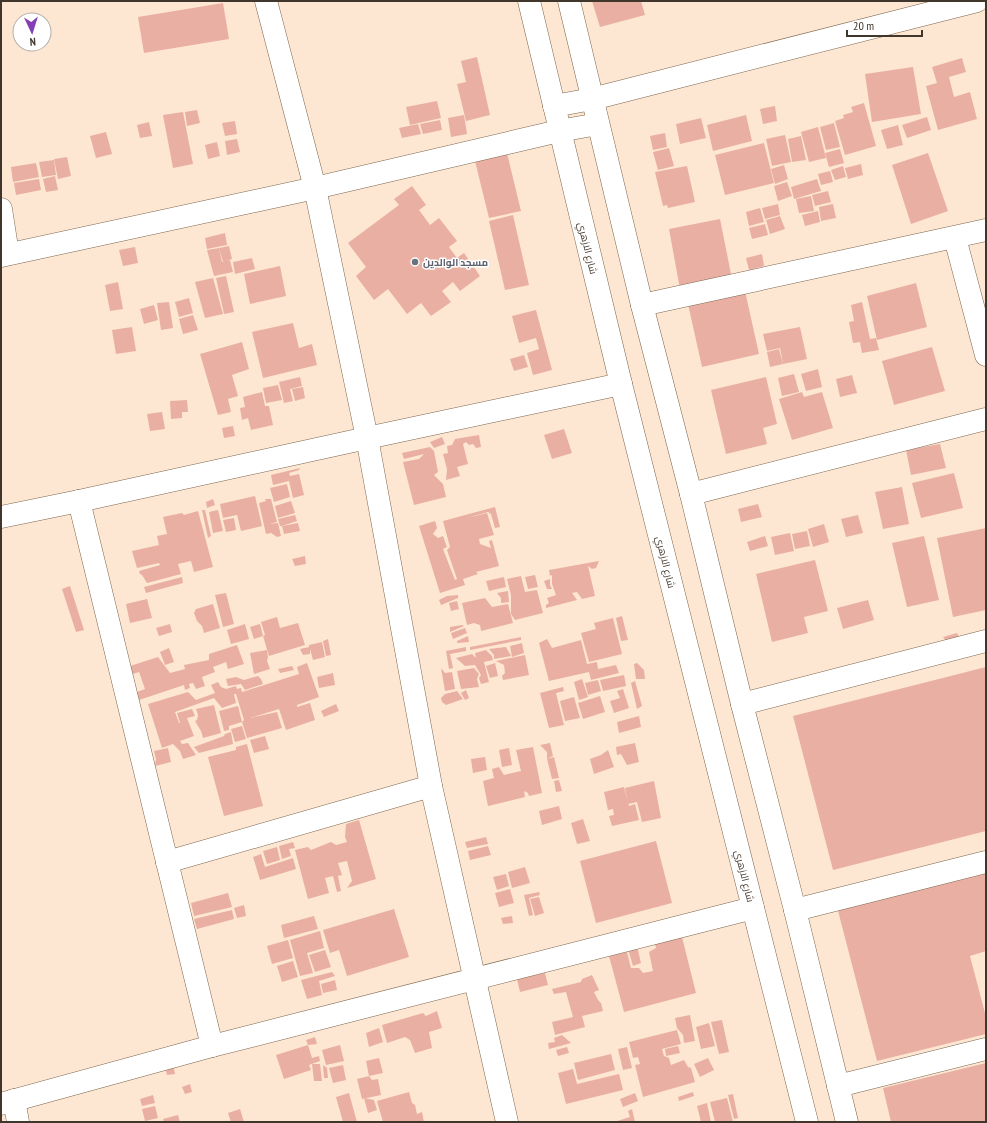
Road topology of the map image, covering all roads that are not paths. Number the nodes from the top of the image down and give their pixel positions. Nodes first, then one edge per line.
1 (266, 1) edge
2 (529, 1) edge
3 (569, 1) edge
4 (977, 1) edge
5 (592, 100) junction
6 (554, 106) junction
7 (598, 124) junction
8 (559, 131) junction
9 (315, 188) junction
10 (1, 208) edge
11 (986, 230) edge
12 (955, 238) junction
13 (5, 255) edge
14 (642, 305) junction
15 (986, 355) edge
16 (622, 384) junction
17 (986, 419) edge
18 (367, 438) junction
19 (691, 494) junction
20 (79, 501) junction
21 (1, 517) edge
22 (986, 641) edge
23 (742, 704) junction
24 (431, 786) junction
25 (167, 862) junction
26 (986, 862) edge
27 (753, 908) junction
28 (795, 910) junction
29 (475, 978) junction
30 (212, 1046) junction
31 (986, 1049) edge
32 (838, 1086) junction
33 (7, 1102) edge
34 (18, 1122) edge
35 (507, 1122) edge
36 (807, 1122) edge
37 (847, 1122) edge

1 - 9 street
2 - 6 street, شارع الازهري
3 - 5 street
4 - 5 street
5 - 6 street
5 - 7 street
6 - 8 street, شارع الازهري
7 - 8 street
7 - 14 street
8 - 9 street
8 - 16 street, شارع الازهري
9 - 13 street
9 - 18 street
10 - 13 street
11 - 12 street
12 - 14 street
12 - 15 street
14 - 19 street
16 - 18 street
16 - 27 street, شارع الازهري
17 - 19 street
18 - 20 street
18 - 24 street
19 - 23 street
20 - 21 street
20 - 25 street
22 - 23 street
23 - 28 street
24 - 25 street
24 - 29 street
25 - 30 street
26 - 28 street
27 - 29 street
27 - 36 street, شارع الازهري
28 - 32 street
29 - 30 street
29 - 35 street
30 - 33 street
31 - 32 street
32 - 37 street
33 - 34 street

